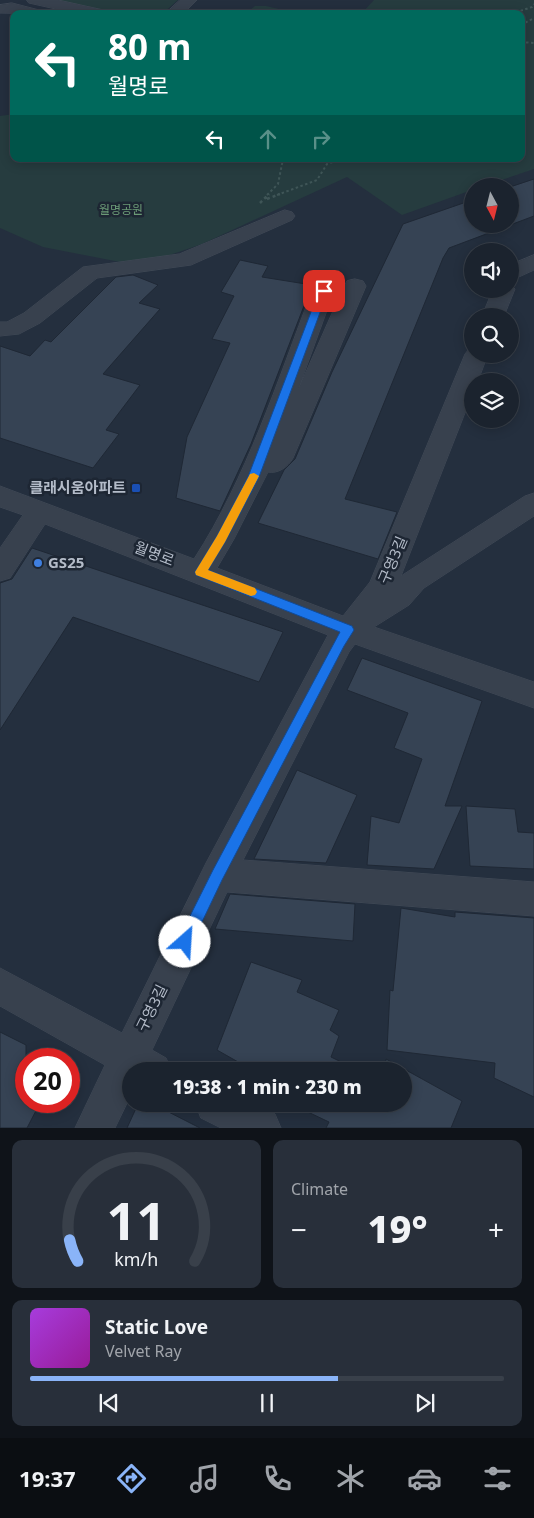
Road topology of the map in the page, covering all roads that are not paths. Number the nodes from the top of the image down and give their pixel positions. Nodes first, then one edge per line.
1 (35, 0) edge
2 (189, 0) edge
3 (0, 9) edge
4 (20, 10) edge
5 (83, 10) edge
6 (178, 10) edge
7 (284, 216) dead end
8 (534, 261) edge
9 (519, 269) edge
10 (355, 286) dead end
11 (324, 291) dead end
12 (0, 329) edge
13 (474, 363) edge
14 (254, 477) junction
15 (0, 496) edge
16 (534, 503) edge
17 (40, 511) junction
18 (0, 570) edge
19 (200, 572) junction
20 (348, 630) junction
21 (534, 695) edge
22 (218, 875) junction
23 (534, 899) edge
24 (0, 986) edge
25 (135, 1062) edge
26 (141, 1062) edge
27 (122, 1090) edge
28 (230, 1112) edge
29 (95, 1128) edge
30 (261, 1128) edge

1 - 5 street
2 - 6 street
3 - 4 street
7 - 12 street
8 - 9 street
10 - 14 street
11 - 14 street
13 - 20 street, 구영3길
14 - 19 street
15 - 17 street, 월명로
16 - 20 street
17 - 18 street
17 - 19 street, 월명로
19 - 20 street, 월명로
20 - 21 street, 월명로
20 - 22 street, 구영3길
22 - 23 street
22 - 26 street, 구영3길
24 - 25 street
27 - 29 street, 구영3길
28 - 30 street

